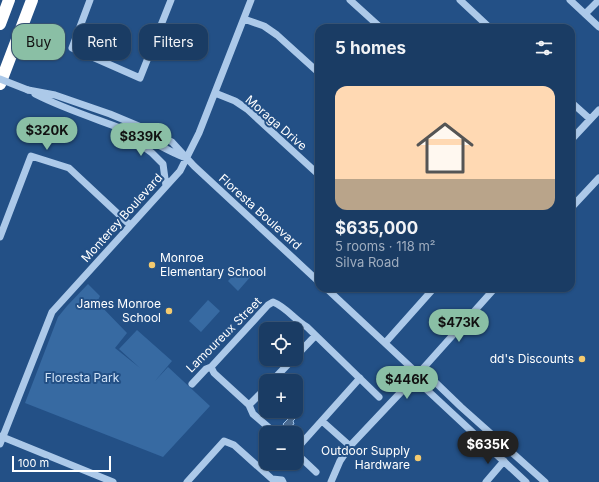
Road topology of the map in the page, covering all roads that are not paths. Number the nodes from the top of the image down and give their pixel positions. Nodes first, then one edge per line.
1 (9, 0) edge
2 (32, 0) edge
3 (90, 0) edge
4 (170, 0) edge
5 (251, 0) edge
6 (350, 0) edge
7 (460, 0) edge
8 (570, 0) edge
9 (599, 0) edge
10 (585, 14) junction
11 (244, 19) junction
12 (0, 24) edge
13 (377, 24) edge
14 (486, 24) edge
15 (599, 27) edge
16 (315, 69) edge
17 (0, 79) edge
18 (0, 84) edge
19 (28, 90) junction
20 (215, 93) junction
21 (575, 106) edge
22 (599, 110) edge
23 (590, 119) junction
24 (118, 128) junction
25 (575, 136) edge
26 (186, 158) junction
27 (315, 171) edge
28 (599, 178) edge
29 (166, 186) junction
30 (575, 204) edge
31 (130, 225) junction
32 (0, 237) edge
33 (315, 278) edge
34 (330, 292) edge
35 (430, 292) edge
36 (491, 292) edge
37 (315, 336) junction
38 (385, 343) junction
39 (303, 349) edge
40 (286, 366) edge
41 (211, 367) junction
42 (279, 374) edge
43 (418, 374) junction
44 (360, 378) junction
45 (192, 384) dead end
46 (259, 395) edge
47 (380, 397) dead end
48 (249, 405) junction
49 (322, 421) junction
50 (267, 426) edge
51 (1, 439) edge
52 (303, 443) edge
53 (350, 446) junction
54 (303, 460) edge
55 (504, 462) junction
56 (316, 472) dead end
57 (113, 482) edge
58 (187, 482) edge
59 (284, 482) edge
60 (331, 482) edge
61 (486, 482) edge
62 (526, 482) edge
63 (545, 482) edge

1 - 12 highway
2 - 18 highway
3 - 4 street
5 - 11 street, Monterey Boulevard
6 - 13 street
7 - 14 street
8 - 10 street
9 - 10 street
10 - 15 street
11 - 16 street
11 - 20 street, Monterey Boulevard
17 - 19 street, bridge
19 - 24 street, Floresta Boulevard
19 - 26 street, Floresta Boulevard
20 - 26 street, Monterey Boulevard
20 - 27 street, Moraga Drive
21 - 23 street
22 - 23 street
23 - 25 street
24 - 26 street, Floresta Boulevard
24 - 29 street
26 - 29 street, Monterey Boulevard
26 - 33 street, Floresta Boulevard
28 - 30 street
29 - 31 street, Monterey Boulevard
31 - 32 street
31 - 51 street, Monterey Boulevard
34 - 38 street
35 - 38 street
36 - 43 street
37 - 39 street
37 - 41 street, Lamoureux Street
37 - 44 street
38 - 43 street
40 - 42 street
41 - 45 street, Lamoureux Street
41 - 48 street
43 - 53 street
43 - 55 street
43 - 63 street
44 - 47 street
44 - 49 street
46 - 48 street
48 - 50 street
49 - 52 street
49 - 53 street
51 - 57 street
53 - 60 street
54 - 56 street
55 - 61 street
55 - 62 street
58 - 59 street

